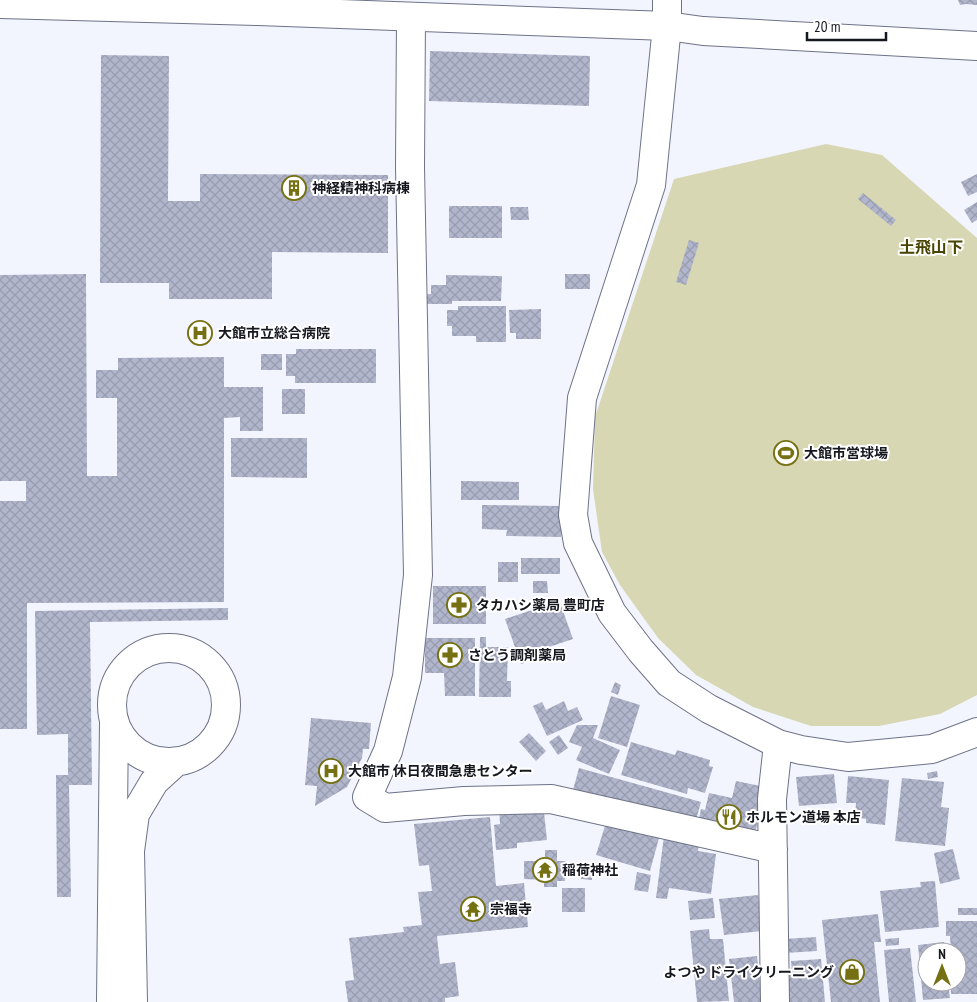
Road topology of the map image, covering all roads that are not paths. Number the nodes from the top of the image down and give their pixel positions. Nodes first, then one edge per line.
1 (0, 4) edge
2 (259, 6) edge
3 (667, 13) edge
4 (411, 17) junction
5 (977, 46) edge
6 (114, 721) junction
7 (977, 732) edge
8 (778, 744) junction
9 (176, 762) junction
10 (773, 849) junction
11 (111, 1002) edge
12 (133, 1002) edge
13 (775, 1002) edge

1 - 2 street
2 - 4 street
3 - 4 street
3 - 5 street
3 - 8 street
4 - 10 street
6 - 9 street
6 - 9 street
6 - 11 street
7 - 8 street
8 - 10 street
9 - 12 street
10 - 13 street

